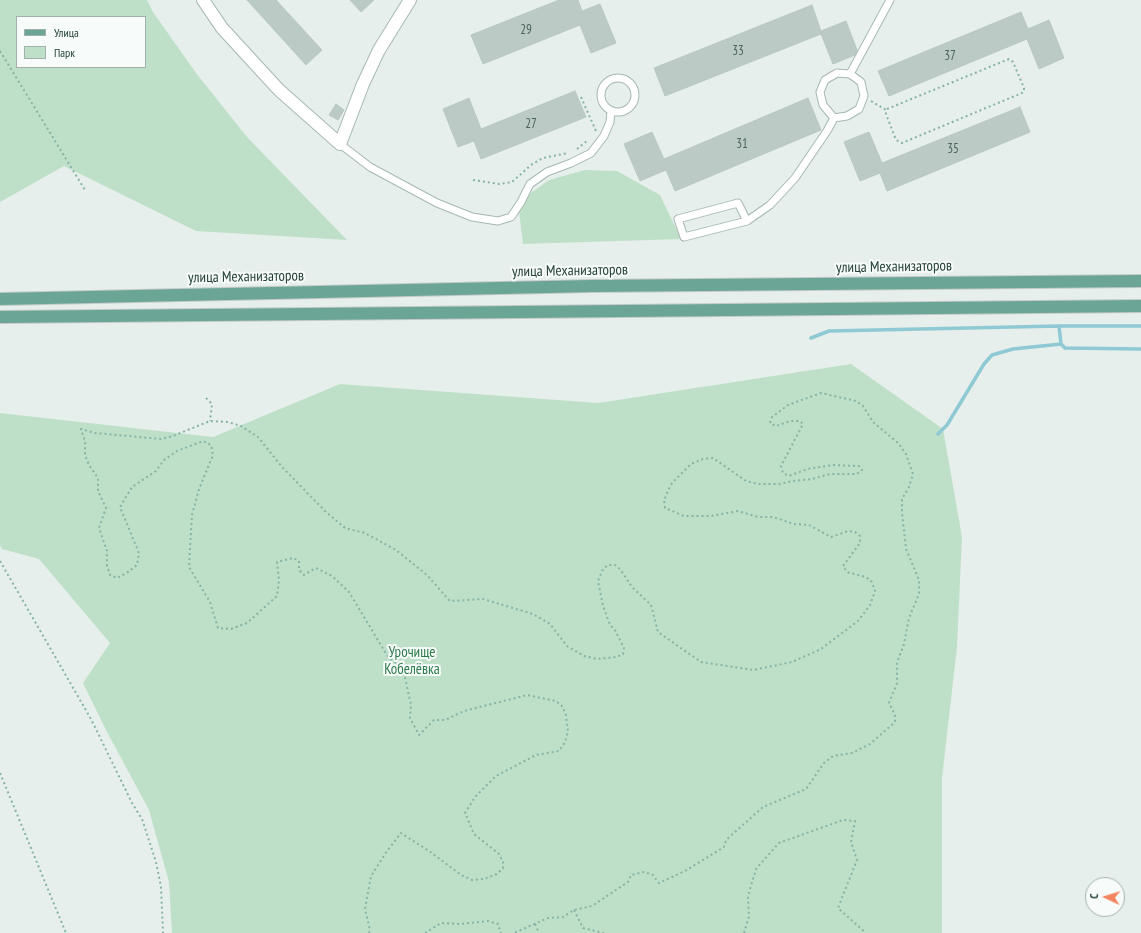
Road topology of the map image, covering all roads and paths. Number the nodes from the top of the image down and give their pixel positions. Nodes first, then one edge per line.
1 (203, 0) edge
2 (410, 0) edge
3 (890, 0) edge
4 (0, 51) edge
5 (850, 74) junction
6 (581, 96) dead end
7 (864, 96) junction
8 (886, 110) junction
9 (611, 111) junction
10 (834, 118) junction
11 (596, 132) dead end
12 (592, 136) dead end
13 (340, 144) junction
14 (473, 180) dead end
15 (85, 190) dead end
16 (747, 221) junction
17 (1141, 281) edge
18 (0, 298) edge
19 (1141, 306) edge
20 (0, 317) edge
21 (206, 398) dead end
22 (210, 421) junction
23 (0, 561) edge
24 (0, 773) edge
25 (574, 910) junction
26 (535, 924) junction
27 (66, 933) edge
28 (163, 933) edge
29 (369, 933) edge
30 (424, 933) edge
31 (501, 933) edge
32 (514, 933) edge
33 (539, 933) edge
34 (604, 933) edge
35 (744, 933) edge
36 (866, 933) edge

1 - 13 street
2 - 13 street
3 - 5 lane
4 - 15 path
5 - 7 lane
5 - 10 lane
6 - 11 path
7 - 8 path
7 - 10 lane
8 - 8 path
9 - 9 lane
9 - 13 lane
10 - 16 lane
12 - 14 path
16 - 16 lane
17 - 18 main road, улица Механизаторов
19 - 20 main road
21 - 22 path
22 - 25 path
22 - 29 path
23 - 28 path
24 - 27 path
25 - 26 path
25 - 34 path
26 - 32 path
26 - 33 path
30 - 31 path
35 - 36 path

